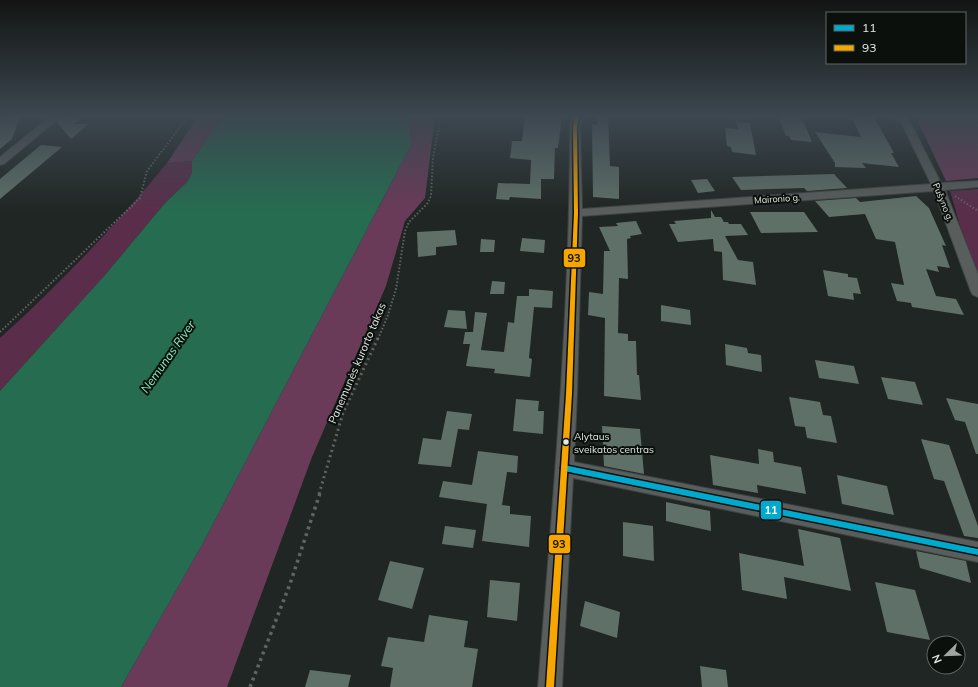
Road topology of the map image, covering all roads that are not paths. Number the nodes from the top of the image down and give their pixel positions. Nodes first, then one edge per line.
1 (18, 147) edge
2 (575, 147) edge
3 (918, 147) edge
4 (0, 162) edge
5 (978, 184) edge
6 (940, 191) junction
7 (576, 213) junction
8 (978, 292) edge
9 (564, 468) junction
10 (978, 552) edge
11 (550, 687) edge

1 - 4 street
2 - 7 street
3 - 6 street, Pušyno g.
5 - 6 street, Maironio g.
6 - 7 street, Maironio g.
6 - 8 street, Pušyno g.
7 - 9 street
9 - 10 street
9 - 11 street

